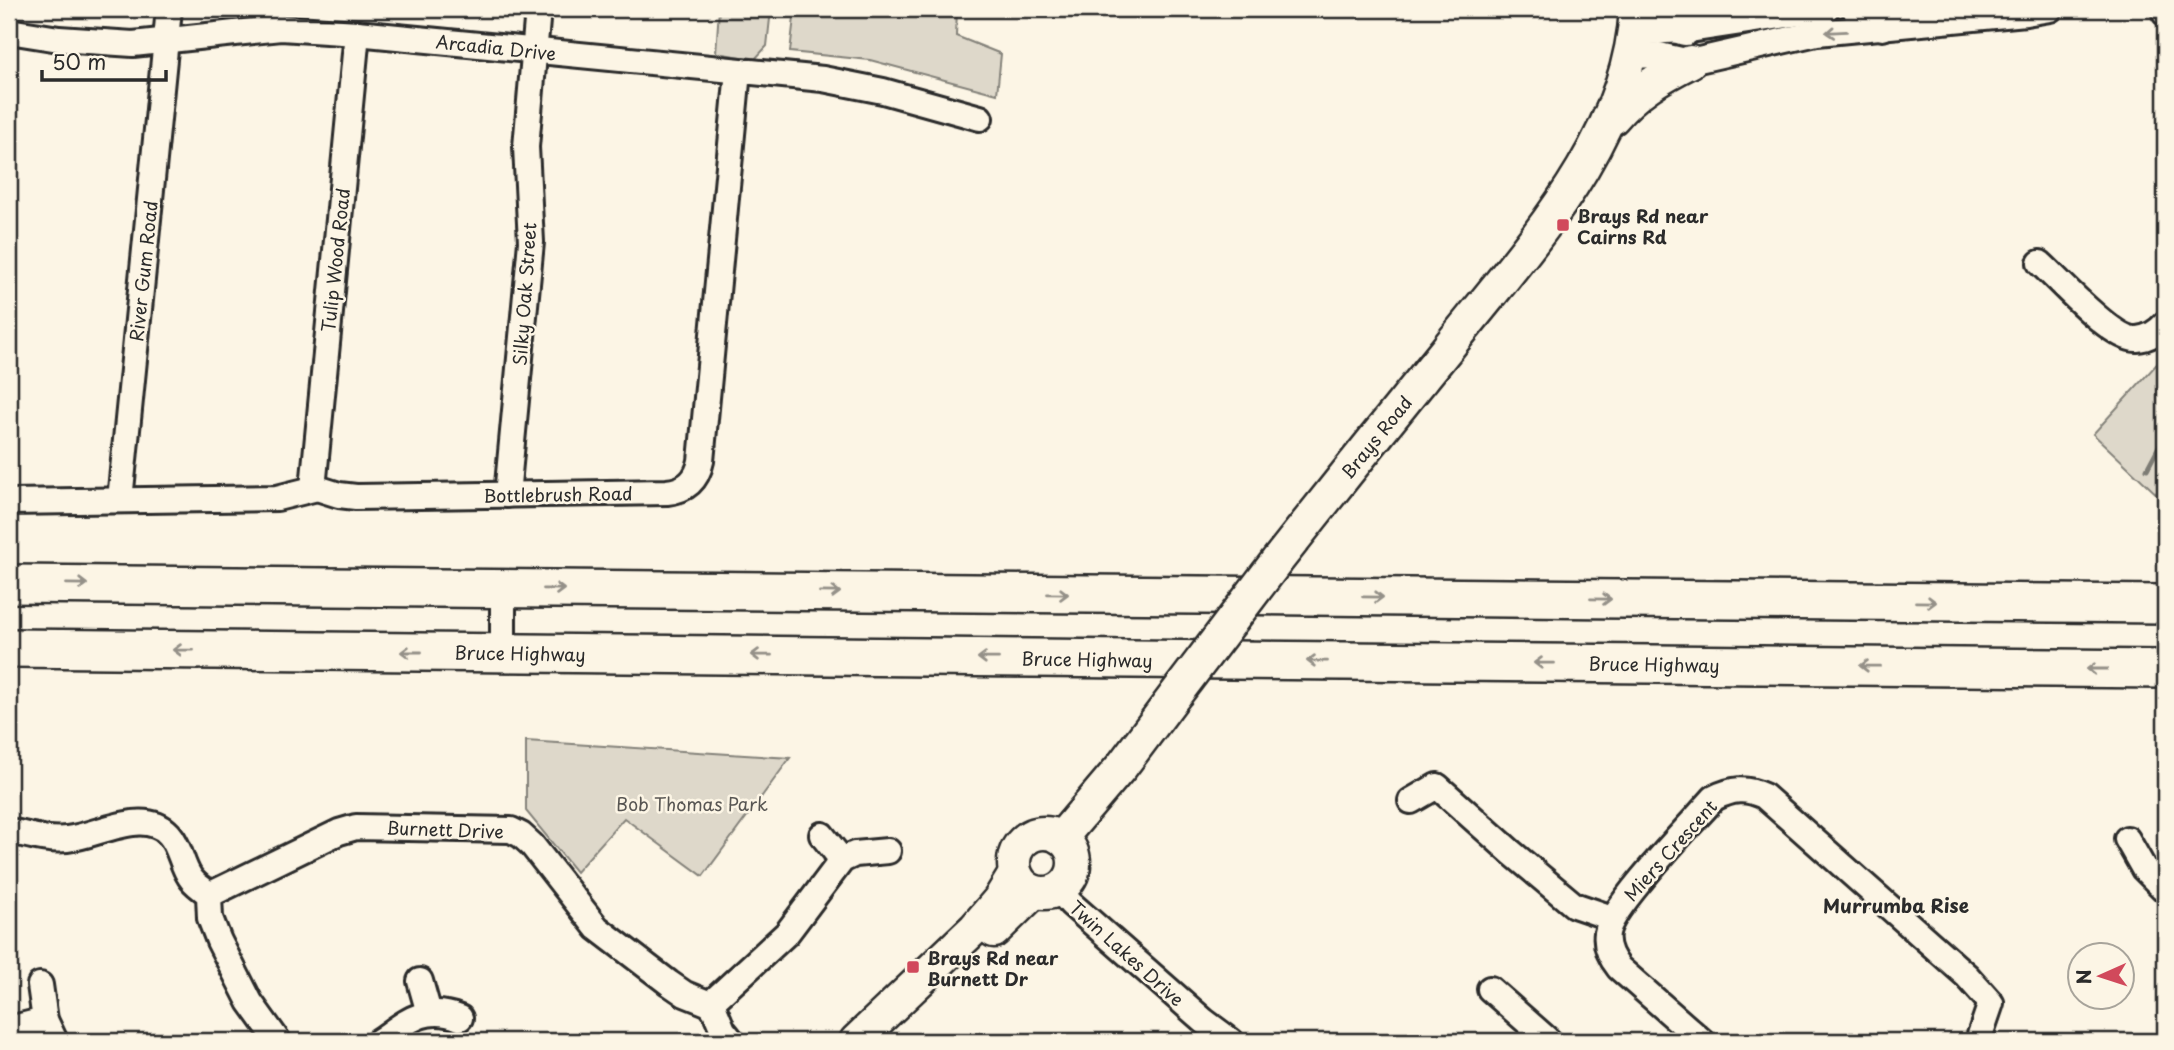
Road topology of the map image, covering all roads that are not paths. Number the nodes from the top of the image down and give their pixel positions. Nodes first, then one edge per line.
1 (169, 9) edge
2 (538, 9) edge
3 (1658, 9) edge
4 (1826, 9) edge
5 (1855, 9) edge
6 (2050, 9) edge
7 (1883, 28) junction
8 (1685, 30) junction
9 (9, 31) edge
10 (357, 33) junction
11 (1634, 33) edge
12 (165, 41) junction
13 (534, 50) junction
14 (1690, 62) junction
15 (738, 71) junction
16 (980, 118) dead end
17 (1608, 124) junction
18 (2040, 262) dead end
19 (2165, 324) edge
20 (313, 488) junction
21 (507, 495) junction
22 (121, 500) junction
23 (9, 502) edge
24 (9, 584) edge
25 (503, 588) junction
26 (2165, 604) edge
27 (9, 648) edge
28 (503, 653) junction
29 (2165, 669) edge
30 (1411, 801) dead end
31 (9, 831) edge
32 (822, 835) dead end
33 (1061, 838) junction
34 (2127, 839) dead end
35 (888, 851) dead end
36 (842, 860) junction
37 (1036, 886) junction
38 (2165, 890) edge
39 (209, 895) junction
40 (1612, 918) junction
41 (420, 981) dead end
42 (40, 985) dead end
43 (1490, 989) dead end
44 (710, 1004) junction
45 (429, 1013) junction
46 (460, 1018) dead end
47 (9, 1029) edge
48 (50, 1031) edge
49 (278, 1041) edge
50 (379, 1041) edge
51 (732, 1041) edge
52 (856, 1041) edge
53 (880, 1041) edge
54 (1231, 1041) edge
55 (1549, 1041) edge
56 (1702, 1041) edge
57 (1978, 1041) edge

1 - 12 street, River Gum Road
2 - 13 street, Silky Oak Street
3 - 8 main road
4 - 8 street
5 - 7 street
6 - 7 street
7 -> 14 street
8 - 11 street
9 - 12 street, Arcadia Drive
10 - 12 street, Arcadia Drive
10 - 13 street, Arcadia Drive
10 - 20 street, Tulip Wood Road
11 - 14 street
11 - 17 main road, Brays Road
12 - 22 street, River Gum Road
13 - 15 street, Arcadia Drive
13 - 21 street, Silky Oak Street
14 - 17 main road
15 - 16 street, Arcadia Drive
15 - 21 street, Bottlebrush Road
17 - 33 main road, Brays Road, bridge
18 - 19 street
20 - 21 street, Bottlebrush Road
20 - 22 street, Bottlebrush Road
22 - 23 street, Bottlebrush Road
24 -> 25 highway
25 -> 26 highway
25 - 28 street
28 -> 27 highway, Bruce Highway
29 -> 28 highway, Bruce Highway
30 - 40 street
31 - 39 street
32 - 36 street
33 - 37 main road
33 - 37 main road
34 - 38 street
35 - 36 street
36 - 44 street
37 - 52 main road
37 - 53 main road
37 - 54 street, Twin Lakes Drive
39 - 44 street, Burnett Drive
39 - 49 street
40 - 56 street
40 - 57 street, Miers Crescent
41 - 45 street
42 - 48 street
43 - 55 street
44 - 51 street
45 - 46 street
45 - 50 street
47 - 48 street

